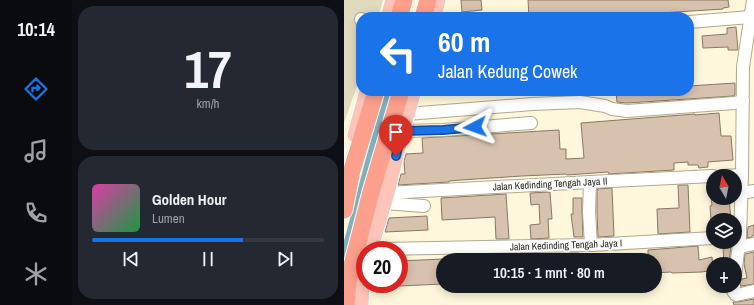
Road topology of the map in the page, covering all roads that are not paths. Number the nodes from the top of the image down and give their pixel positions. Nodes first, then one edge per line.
1 (393, 0) edge
2 (404, 0) edge
3 (428, 0) edge
4 (438, 0) edge
5 (753, 0) edge
6 (389, 12) edge
7 (400, 12) edge
8 (424, 12) edge
9 (435, 12) edge
10 (750, 17) junction
11 (694, 22) edge
12 (749, 66) edge
13 (366, 96) edge
14 (374, 96) edge
15 (400, 96) edge
16 (412, 96) edge
17 (743, 101) junction
18 (407, 114) junction
19 (532, 123) dead end
20 (402, 131) junction
21 (748, 133) edge
22 (345, 168) edge
23 (742, 175) edge
24 (706, 176) edge
25 (590, 182) junction
26 (754, 191) edge
27 (742, 193) edge
28 (386, 198) junction
29 (424, 206) dead end
30 (344, 210) edge
31 (706, 238) edge
32 (373, 241) edge
33 (742, 241) edge
34 (754, 244) edge
35 (591, 246) junction
36 (408, 248) edge
37 (754, 291) edge
38 (361, 293) edge
39 (734, 293) edge
40 (346, 305) edge
41 (360, 305) edge

1 - 6 main road
2 - 7 highway
3 - 8 highway
4 - 9 main road
5 - 10 street
10 - 11 street
10 - 12 street
12 - 17 street
13 - 22 main road
14 - 30 highway
15 - 40 highway
16 - 18 main road
17 - 18 street
17 - 21 street
18 - 20 main road
19 - 20 street
20 - 28 main road
21 - 23 street
24 - 25 street, Jalan Kedinding Tengah Jaya II
25 - 28 street, Jalan Kedinding Tengah Jaya II
25 - 35 street
26 - 27 street
28 - 29 street
28 - 32 main road
31 - 35 street, Jalan Kedinding Tengah Jaya I
33 - 34 street
35 - 36 street, Jalan Kedinding Tengah Jaya I
37 - 39 street
38 - 41 main road

